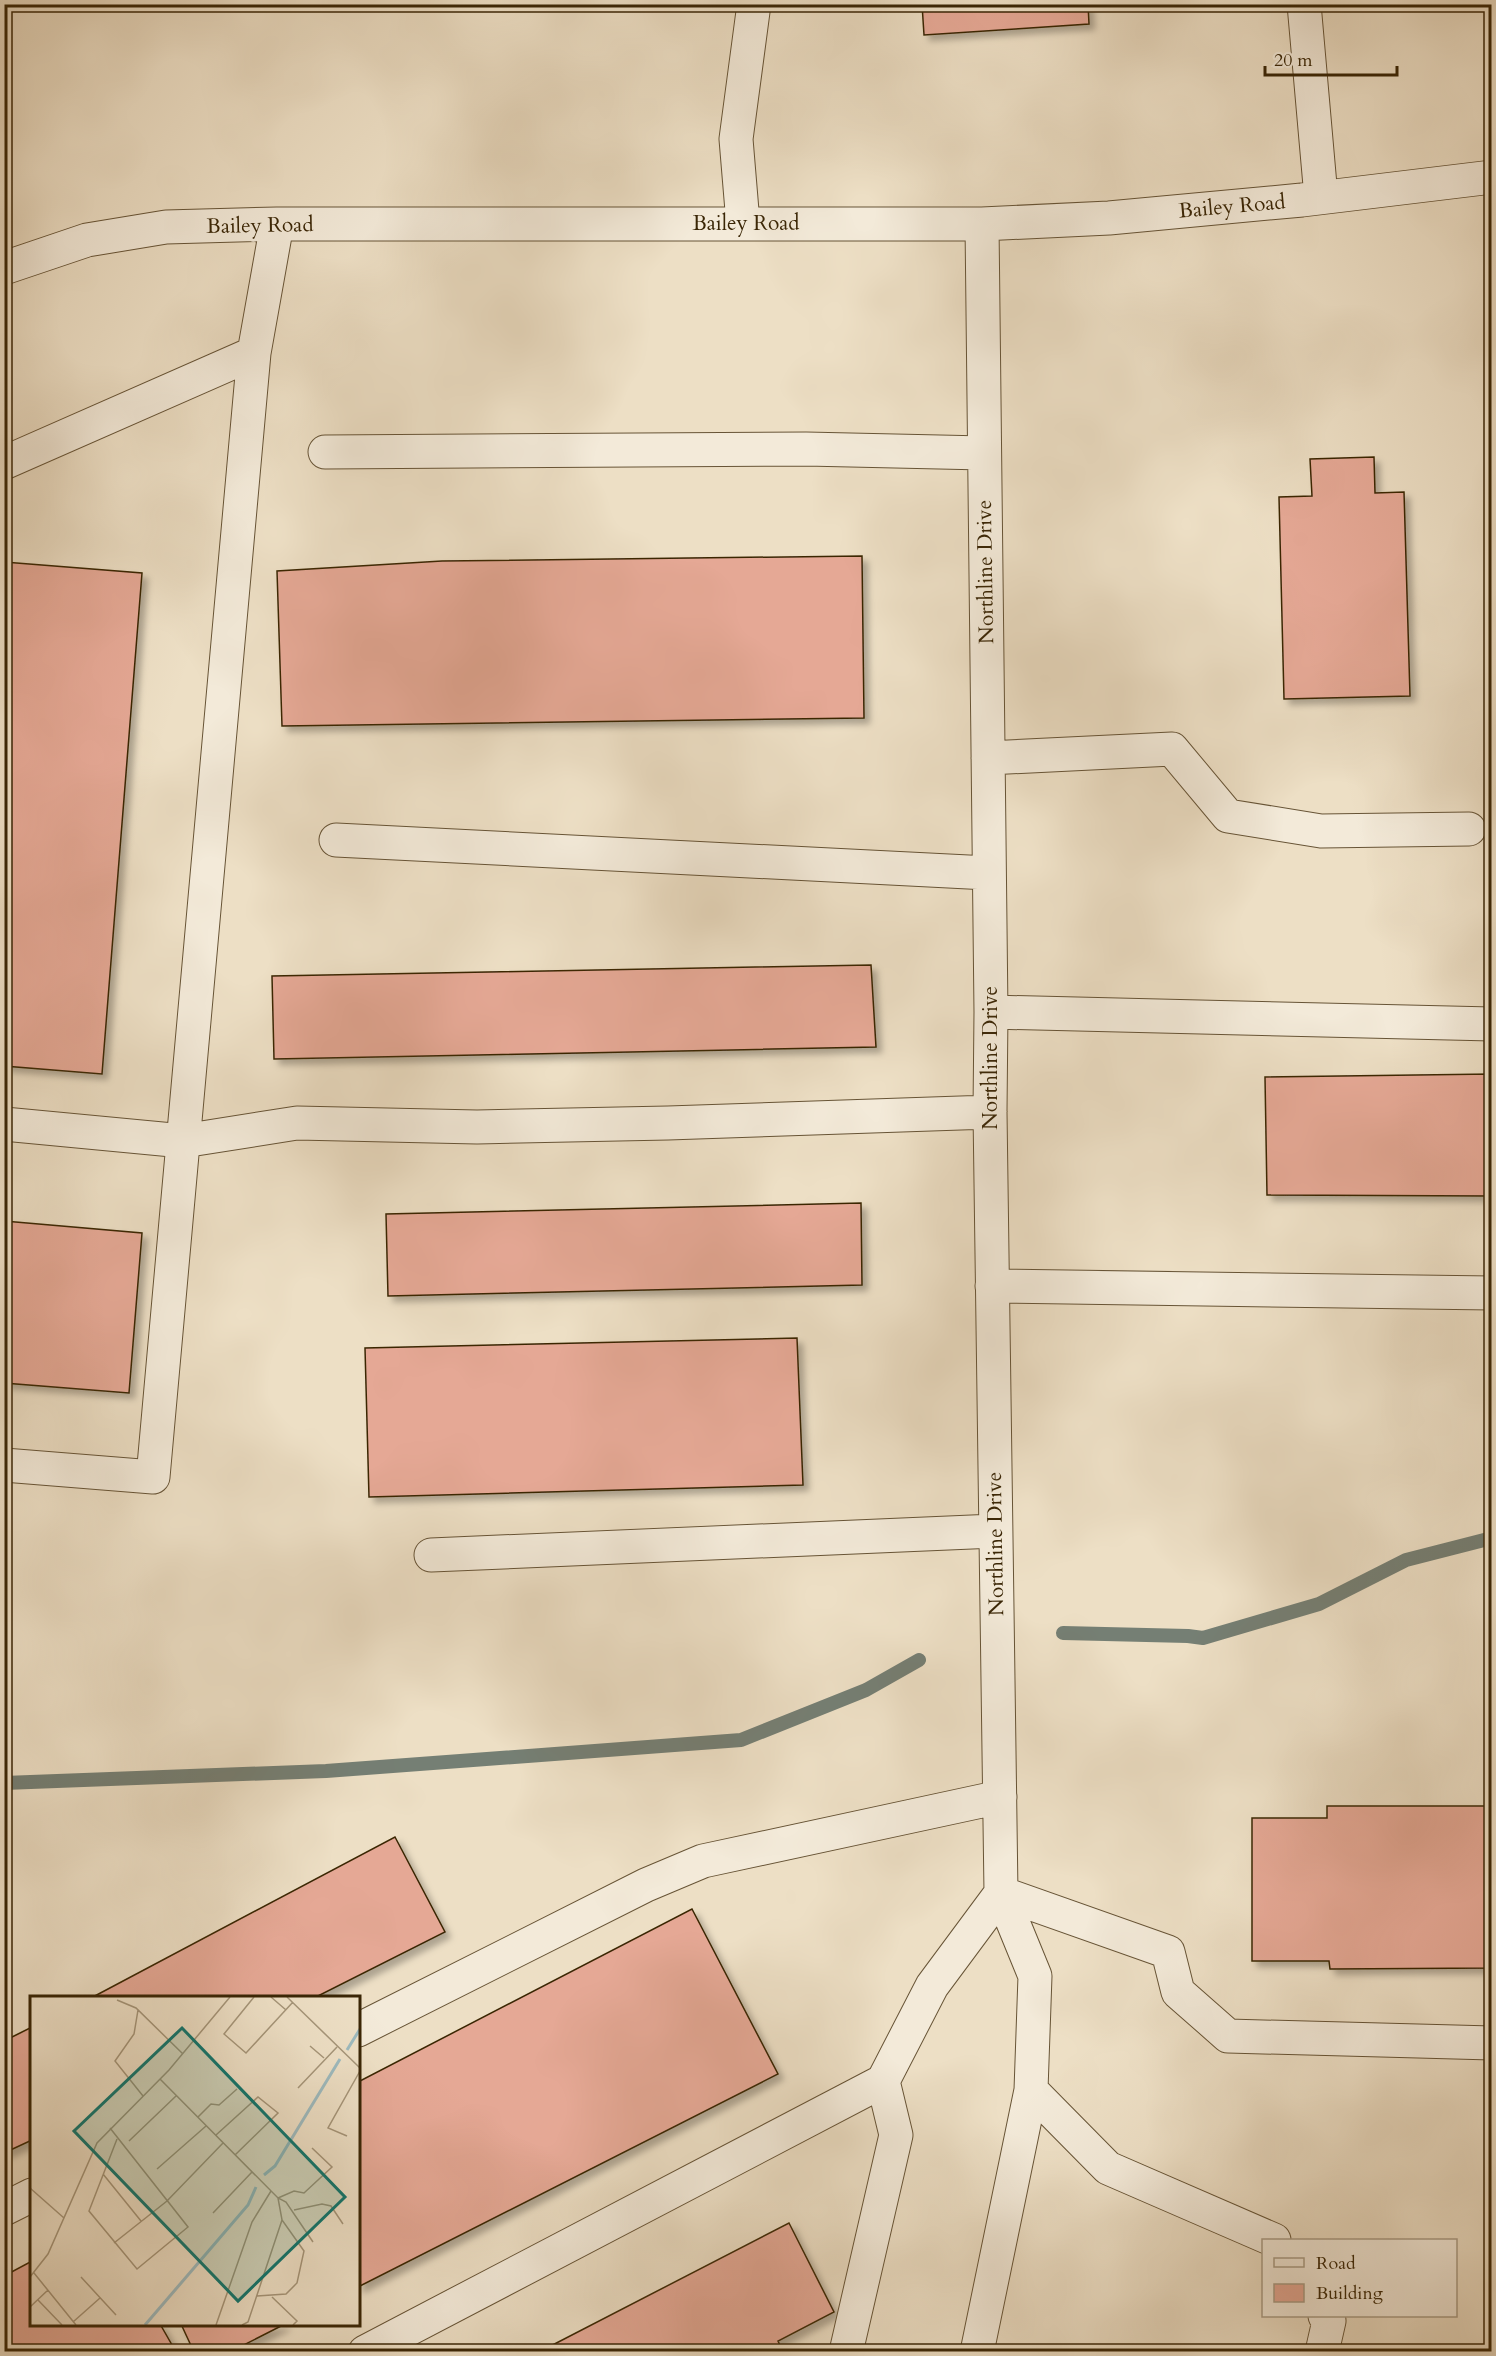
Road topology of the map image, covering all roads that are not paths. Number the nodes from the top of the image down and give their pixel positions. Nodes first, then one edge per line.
1 (754, 4) edge
2 (1304, 4) edge
3 (1491, 177) edge
4 (1321, 197) junction
5 (743, 223) junction
6 (277, 224) junction
7 (982, 224) junction
8 (4, 268) edge
9 (254, 353) junction
10 (325, 452) dead end
11 (984, 453) junction
12 (4, 463) edge
13 (987, 758) junction
14 (1469, 830) dead end
15 (336, 840) dead end
16 (988, 873) junction
17 (991, 1012) junction
18 (1491, 1024) edge
19 (990, 1112) junction
20 (4, 1124) edge
21 (183, 1141) junction
22 (992, 1286) junction
23 (1491, 1293) edge
24 (4, 1465) edge
25 (995, 1532) junction
26 (431, 1555) dead end
27 (1000, 1797) junction
28 (1001, 1893) junction
29 (360, 2029) edge
30 (1491, 2043) edge
31 (883, 2081) junction
32 (1031, 2090) junction
33 (30, 2196) edge
34 (4, 2209) edge
35 (1269, 2239) edge
36 (1326, 2317) edge
37 (364, 2352) edge
38 (846, 2352) edge
39 (977, 2352) edge
40 (1322, 2352) edge

1 - 5 street
2 - 4 street
3 - 4 street, Bailey Road
4 - 7 street, Bailey Road
5 - 6 street, Bailey Road
5 - 7 street, Bailey Road
6 - 8 street, Bailey Road
6 - 9 street
7 - 11 street, Northline Drive
9 - 12 street
9 - 21 street
10 - 11 street
11 - 13 street, Northline Drive
13 - 14 street
13 - 16 street, Northline Drive
15 - 16 street
16 - 17 street, Northline Drive
17 - 18 street
17 - 19 street, Northline Drive
19 - 21 street
19 - 22 street, Northline Drive
20 - 21 street
21 - 24 street
22 - 23 street
22 - 25 street, Northline Drive
25 - 26 street
25 - 27 street, Northline Drive
27 - 28 street, Northline Drive
27 - 29 street
28 - 30 street
28 - 31 street
28 - 32 street
31 - 37 street
31 - 38 street
32 - 35 street
32 - 39 street
33 - 34 street
36 - 40 street

